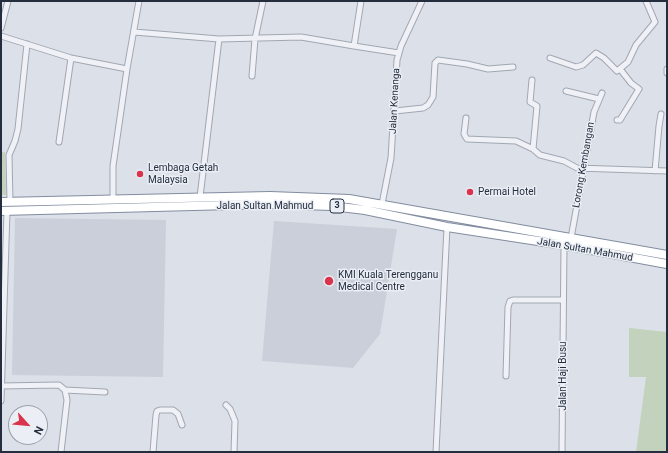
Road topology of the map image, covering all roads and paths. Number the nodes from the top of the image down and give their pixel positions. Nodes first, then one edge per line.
1 (8, 1) edge
2 (139, 1) edge
3 (263, 1) edge
4 (360, 1) edge
5 (422, 1) edge
6 (646, 1) edge
7 (1, 28) edge
8 (134, 32) junction
9 (1, 36) edge
10 (219, 39) junction
11 (255, 39) junction
12 (27, 44) junction
13 (354, 46) junction
14 (399, 52) junction
15 (71, 58) junction
16 (550, 58) dead end
17 (514, 67) dead end
18 (127, 69) junction
19 (620, 69) junction
20 (667, 69) edge
21 (667, 73) edge
22 (252, 76) dead end
23 (532, 80) dead end
24 (566, 91) dead end
25 (602, 92) dead end
26 (599, 99) junction
27 (395, 111) junction
28 (661, 114) dead end
29 (466, 118) dead end
30 (618, 120) dead end
31 (59, 142) dead end
32 (533, 149) junction
33 (584, 169) junction
34 (655, 171) junction
35 (667, 171) edge
36 (200, 197) junction
37 (113, 200) junction
38 (1, 202) edge
39 (10, 202) junction
40 (382, 204) junction
41 (4, 211) edge
42 (447, 228) junction
43 (571, 238) junction
44 (564, 245) junction
45 (667, 255) edge
46 (667, 264) edge
47 (563, 300) junction
48 (1, 376) edge
49 (506, 376) dead end
50 (1, 386) edge
51 (65, 390) junction
52 (105, 392) dead end
53 (1, 401) edge
54 (226, 405) dead end
55 (182, 425) dead end
56 (61, 452) edge
57 (153, 452) edge
58 (234, 452) edge
59 (436, 452) edge
60 (562, 452) edge

1 - 7 street
2 - 8 street
3 - 11 street
4 - 13 street
5 - 14 street, Jalan Kenanga
6 - 19 street
8 - 10 street
8 - 18 street
9 - 12 street
10 - 11 street
10 - 36 street
11 - 13 street
11 - 22 street
12 - 15 street
12 - 39 street
13 - 14 street
14 - 27 street, Jalan Kenanga
15 - 18 street
15 - 31 street
16 - 19 street
17 - 27 street
18 - 37 street
19 - 30 street
20 - 21 street
23 - 32 street
24 - 26 street
25 - 26 street, Lorong Kembangan
26 - 33 street, Lorong Kembangan
27 - 40 street, Jalan Kenanga
28 - 34 street
29 - 32 street
32 - 33 street
33 - 34 street
33 - 43 street, Lorong Kembangan
34 - 35 street
36 - 37 highway, Jalan Sultan Mahmud / 3
36 - 40 highway, Jalan Sultan Mahmud / 3
37 - 39 highway, Jalan Sultan Mahmud / 3
38 - 39 highway, Jalan Sultan Mahmud / 3
40 - 43 highway, Jalan Sultan Mahmud / 3
41 - 42 highway, Jalan Sultan Mahmud / 3
41 - 48 street
42 - 44 highway, Jalan Sultan Mahmud / 3
42 - 59 street
43 - 45 highway, Jalan Sultan Mahmud / 3
44 - 46 highway, Jalan Sultan Mahmud / 3
44 - 47 street, Jalan Haji Busu
47 - 49 street
47 - 60 street, Jalan Haji Busu
48 - 50 street
50 - 51 street
50 - 53 street
51 - 52 street
51 - 56 street
54 - 58 street
55 - 57 street

